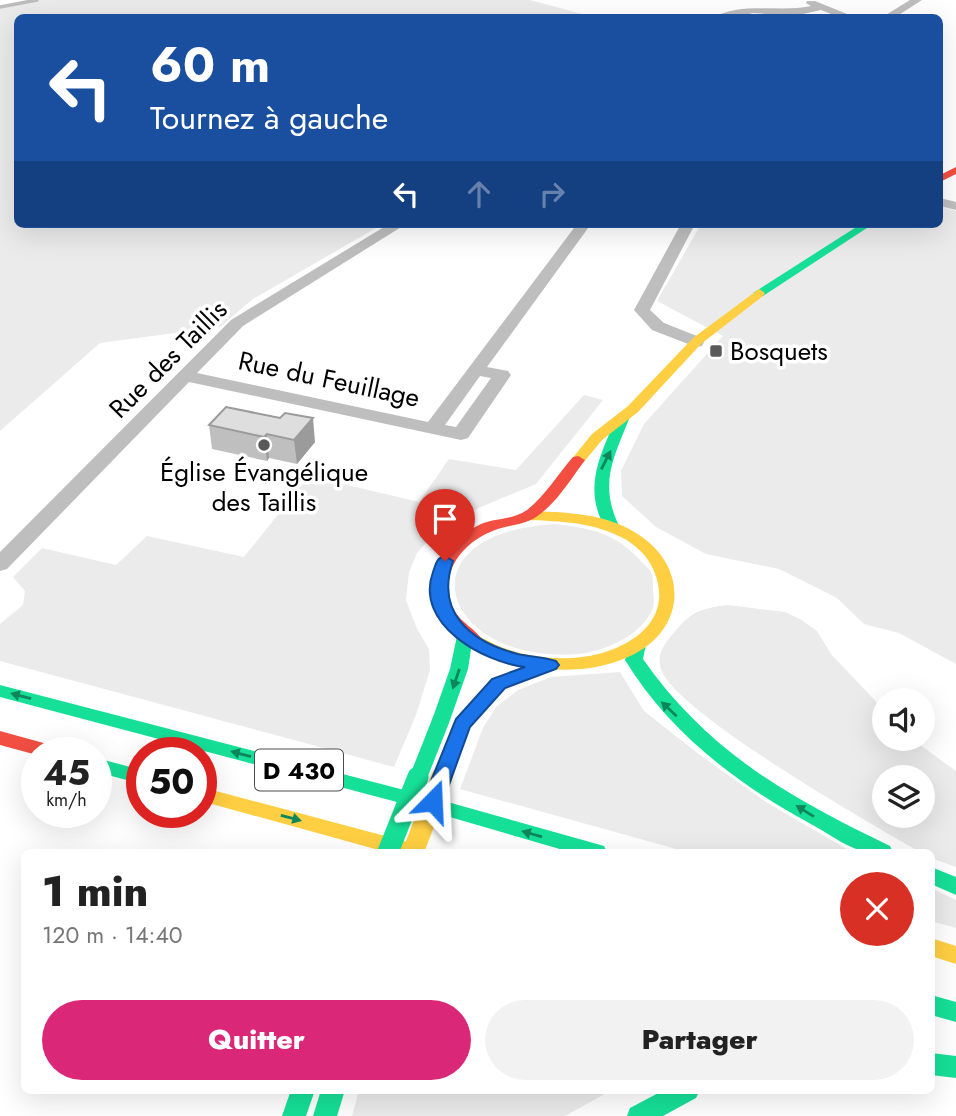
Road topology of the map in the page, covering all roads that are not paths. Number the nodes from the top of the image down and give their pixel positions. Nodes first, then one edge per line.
1 (801, 0) edge
2 (917, 0) edge
3 (822, 7) junction
4 (734, 14) edge
5 (841, 14) edge
6 (893, 14) edge
7 (392, 228) edge
8 (581, 228) edge
9 (686, 228) edge
10 (861, 228) edge
11 (696, 342) junction
12 (475, 370) junction
13 (186, 376) junction
14 (623, 418) junction
15 (433, 428) junction
16 (528, 516) junction
17 (611, 526) junction
18 (0, 565) edge
19 (465, 636) junction
20 (638, 644) junction
21 (550, 665) junction
22 (0, 691) edge
23 (0, 738) edge
24 (21, 744) edge
25 (217, 798) edge
26 (389, 849) edge
27 (403, 849) edge
28 (415, 849) edge
29 (587, 849) edge
30 (877, 849) edge
31 (935, 877) edge
32 (956, 887) edge
33 (935, 948) edge
34 (956, 955) edge
35 (935, 1006) edge
36 (956, 1012) edge
37 (935, 1064) edge
38 (956, 1067) edge
39 (302, 1094) edge
40 (332, 1094) edge
41 (680, 1094) edge
42 (294, 1116) edge
43 (325, 1116) edge
44 (639, 1116) edge

1 - 3 street
2 - 6 street
3 - 4 street
3 - 5 street
7 - 13 street, Rue des Taillis
8 - 12 street
9 - 11 street
10 - 11 main road
11 - 14 main road
12 - 15 street
12 - 15 street, Rue du Feuillage
13 - 15 street, Rue du Feuillage
13 - 18 street, Rue des Taillis
14 - 16 main road
17 -> 14 main road
16 - 17 main road
16 - 19 main road
17 - 20 main road
19 - 21 main road
19 -> 26 main road, bridge
20 - 21 main road
30 -> 20 main road
21 - 28 main road, bridge
29 -> 22 main road, D 430
23 - 24 main road
25 -> 27 main road, D 430
31 - 32 main road
33 - 34 main road
35 - 36 main road
37 - 38 main road
39 - 42 main road
40 - 43 main road
41 - 44 main road

